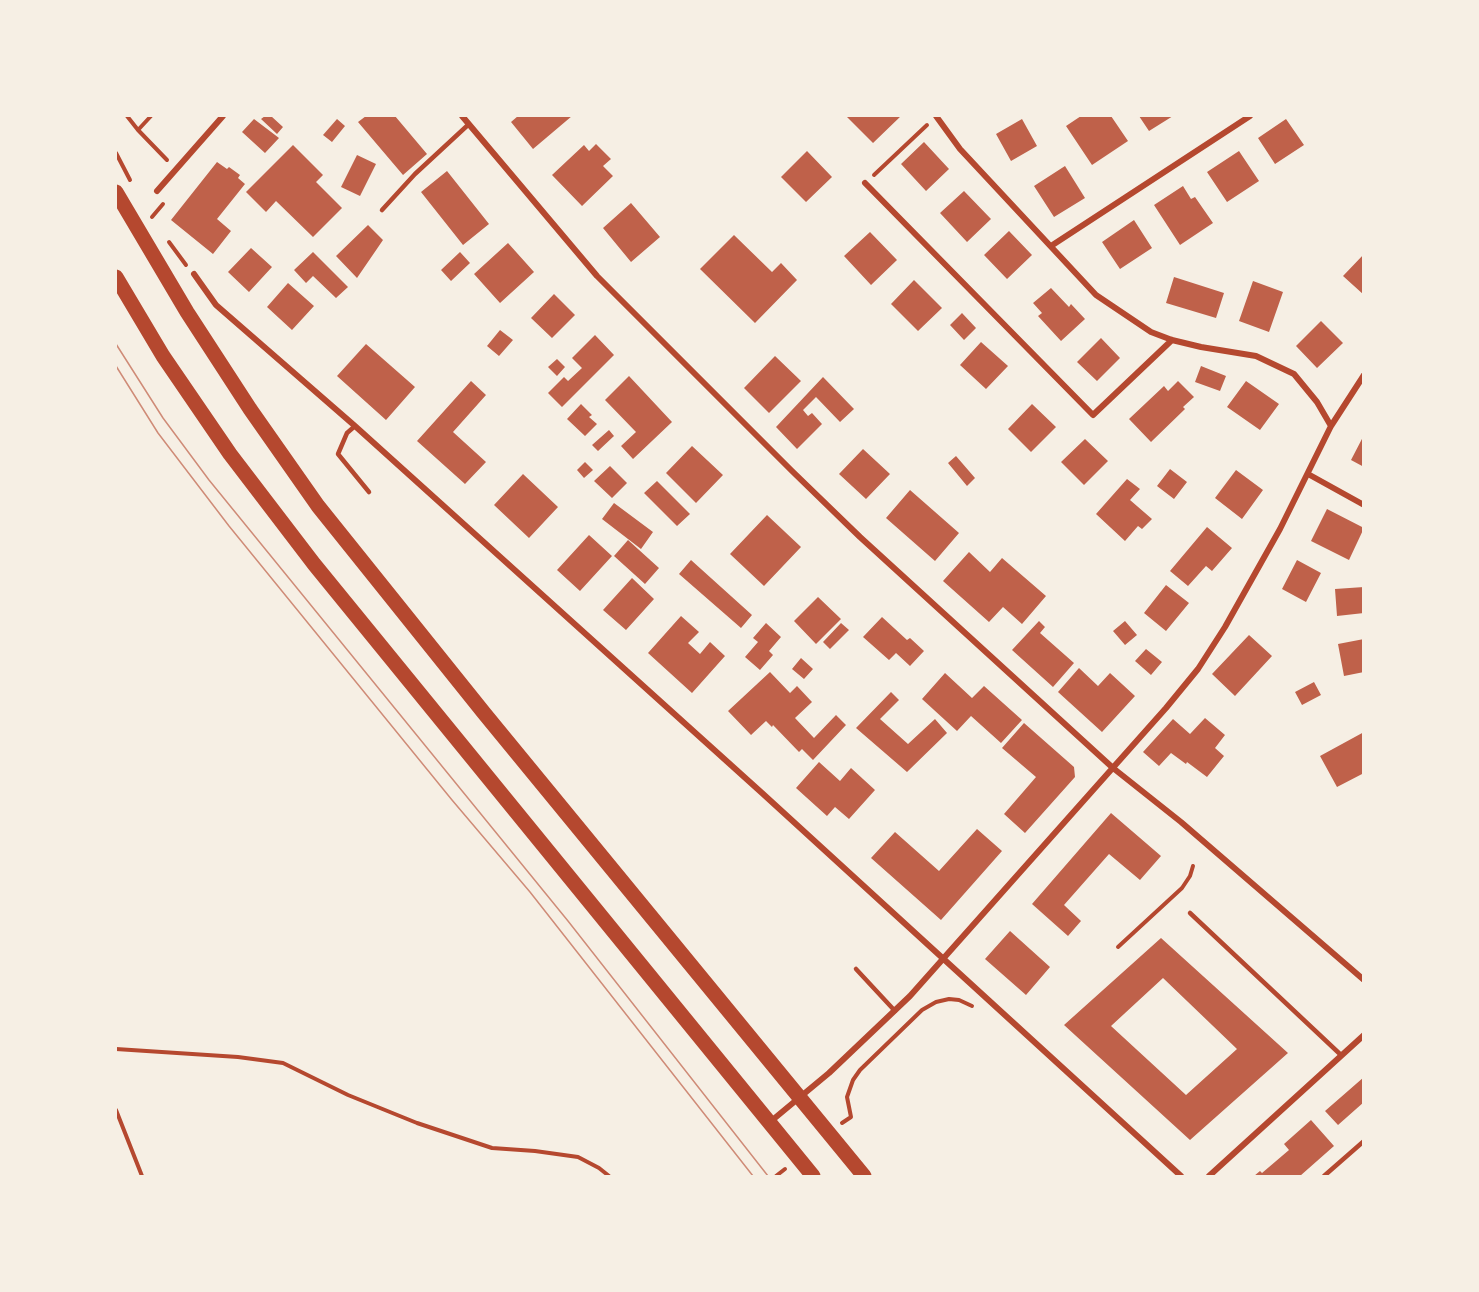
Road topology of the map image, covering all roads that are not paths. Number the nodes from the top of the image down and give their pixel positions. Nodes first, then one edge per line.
1 (223, 116) edge
2 (462, 116) edge
3 (936, 116) edge
4 (1250, 116) edge
5 (469, 124) junction
6 (865, 183) road end
7 (157, 191) dead end
8 (116, 192) edge
9 (382, 210) dead end
10 (1051, 246) junction
11 (194, 274) road end
12 (116, 277) edge
13 (1172, 340) junction
14 (1364, 375) edge
15 (355, 426) junction
16 (1332, 426) junction
17 (1308, 474) junction
18 (369, 492) dead end
19 (1364, 505) edge
20 (1112, 767) junction
21 (1190, 913) dead end
22 (943, 960) junction
23 (856, 969) dead end
24 (1364, 980) edge
25 (895, 1011) junction
26 (1364, 1035) edge
27 (1341, 1055) junction
28 (800, 1098) junction
29 (769, 1123) junction
30 (1364, 1141) edge
31 (813, 1176) edge
32 (864, 1176) edge
33 (1181, 1176) edge
34 (1209, 1176) edge
35 (1324, 1176) edge

1 - 7 street
2 - 5 street
3 - 10 street
4 - 10 street
5 - 9 lane
5 - 20 street
6 - 13 street
8 - 28 main road
10 - 13 street
11 - 15 street
12 - 29 main road
13 - 16 street
14 - 16 street
15 - 18 lane
15 - 22 street
16 - 17 street
17 - 19 street
17 - 20 street
20 - 22 street
20 - 24 street
21 - 27 lane
22 - 25 street
22 - 33 street
23 - 25 lane
25 - 28 street
26 - 27 street
27 - 34 street
28 - 29 street
28 - 32 main road
29 - 31 main road
30 - 35 lane

